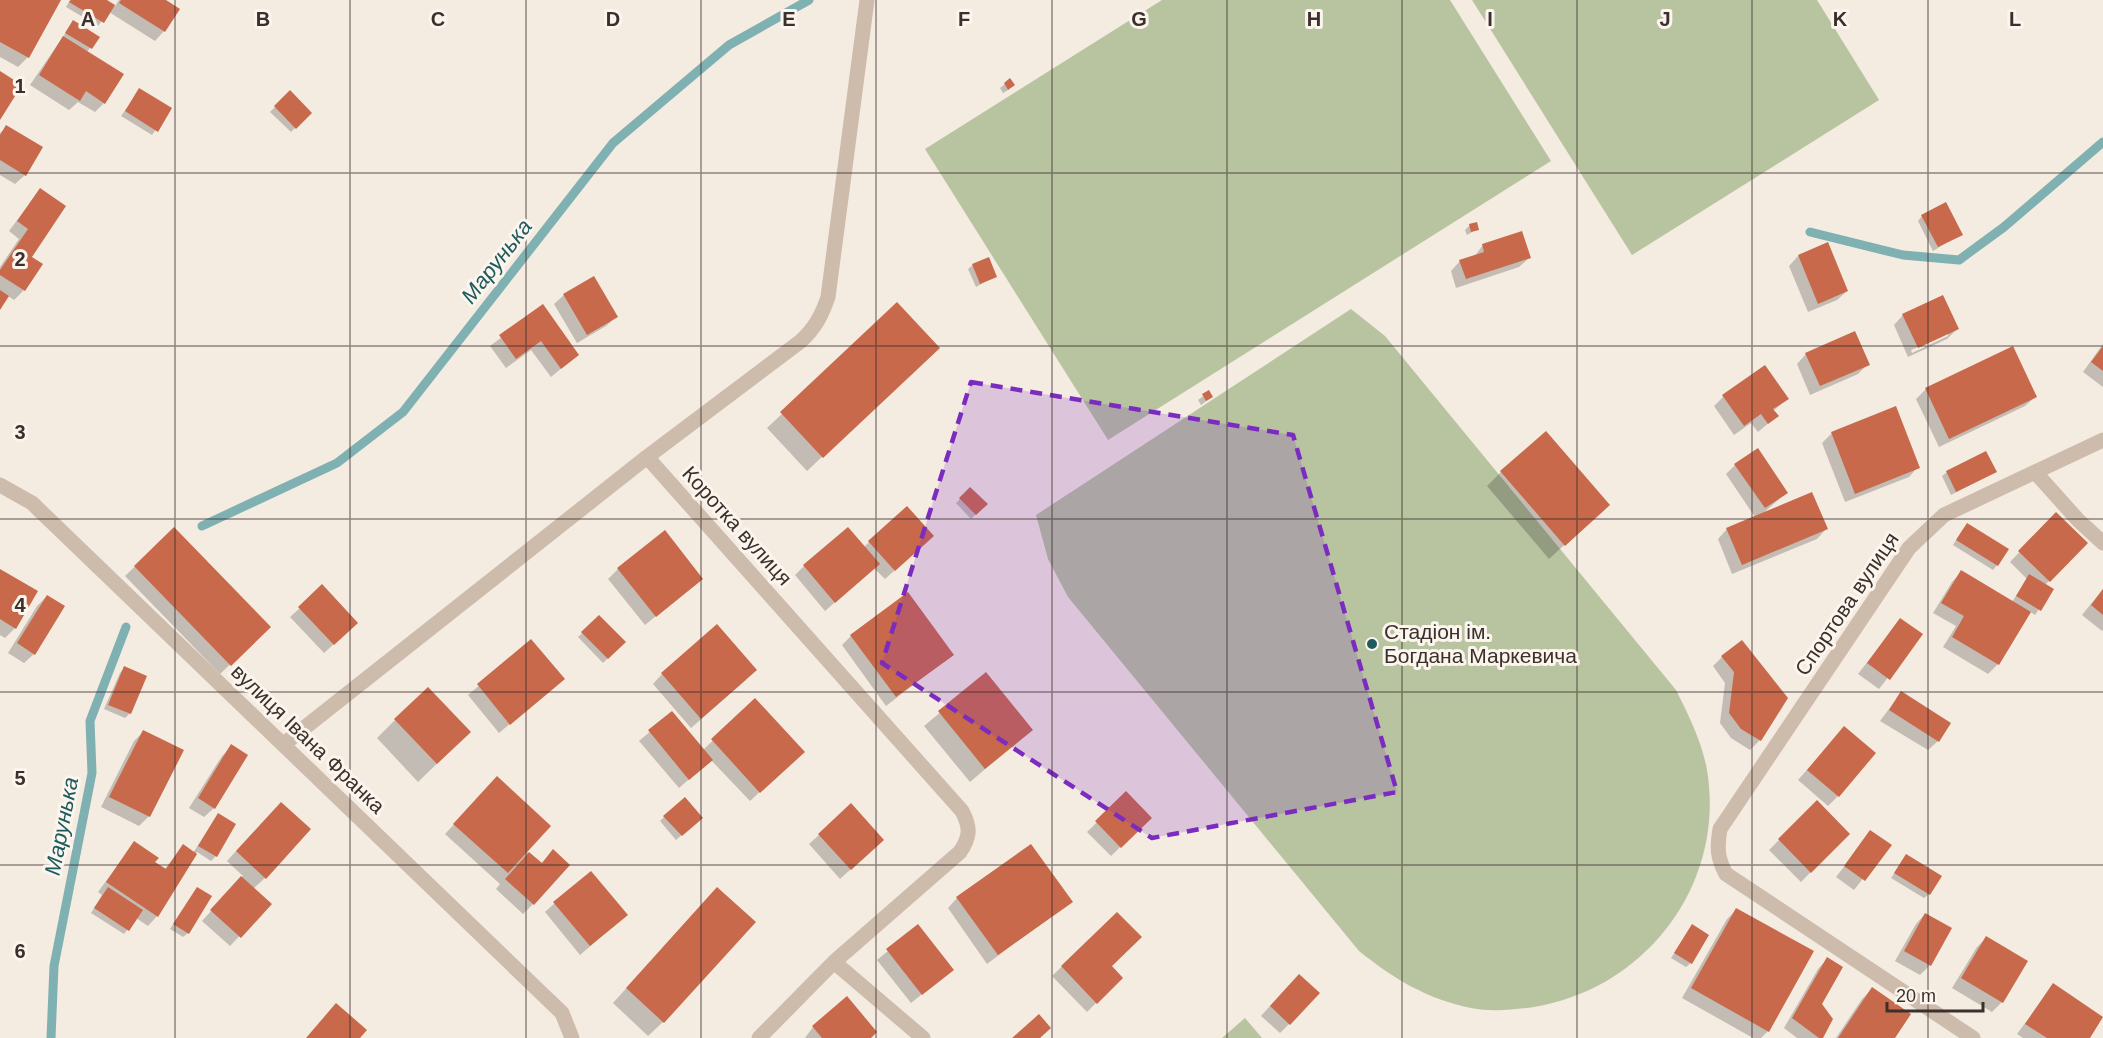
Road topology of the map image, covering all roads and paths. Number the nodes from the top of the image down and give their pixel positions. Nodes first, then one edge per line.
1 (867, 0) edge
2 (2103, 440) edge
3 (647, 457) junction
4 (2035, 472) junction
5 (0, 485) edge
6 (2103, 543) edge
7 (284, 744) junction
8 (834, 962) junction
9 (572, 1038) edge
10 (759, 1038) edge
11 (923, 1038) edge
12 (1973, 1038) edge

1 - 3 street
2 - 4 street, Спортова вулиця
3 - 7 street
3 - 8 street, Коротка вулиця
4 - 6 street
4 - 12 street, Спортова вулиця
5 - 7 street, вулиця Івана Франка
7 - 9 street, вулиця Івана Франка
8 - 10 street, Коротка вулиця
8 - 11 street

